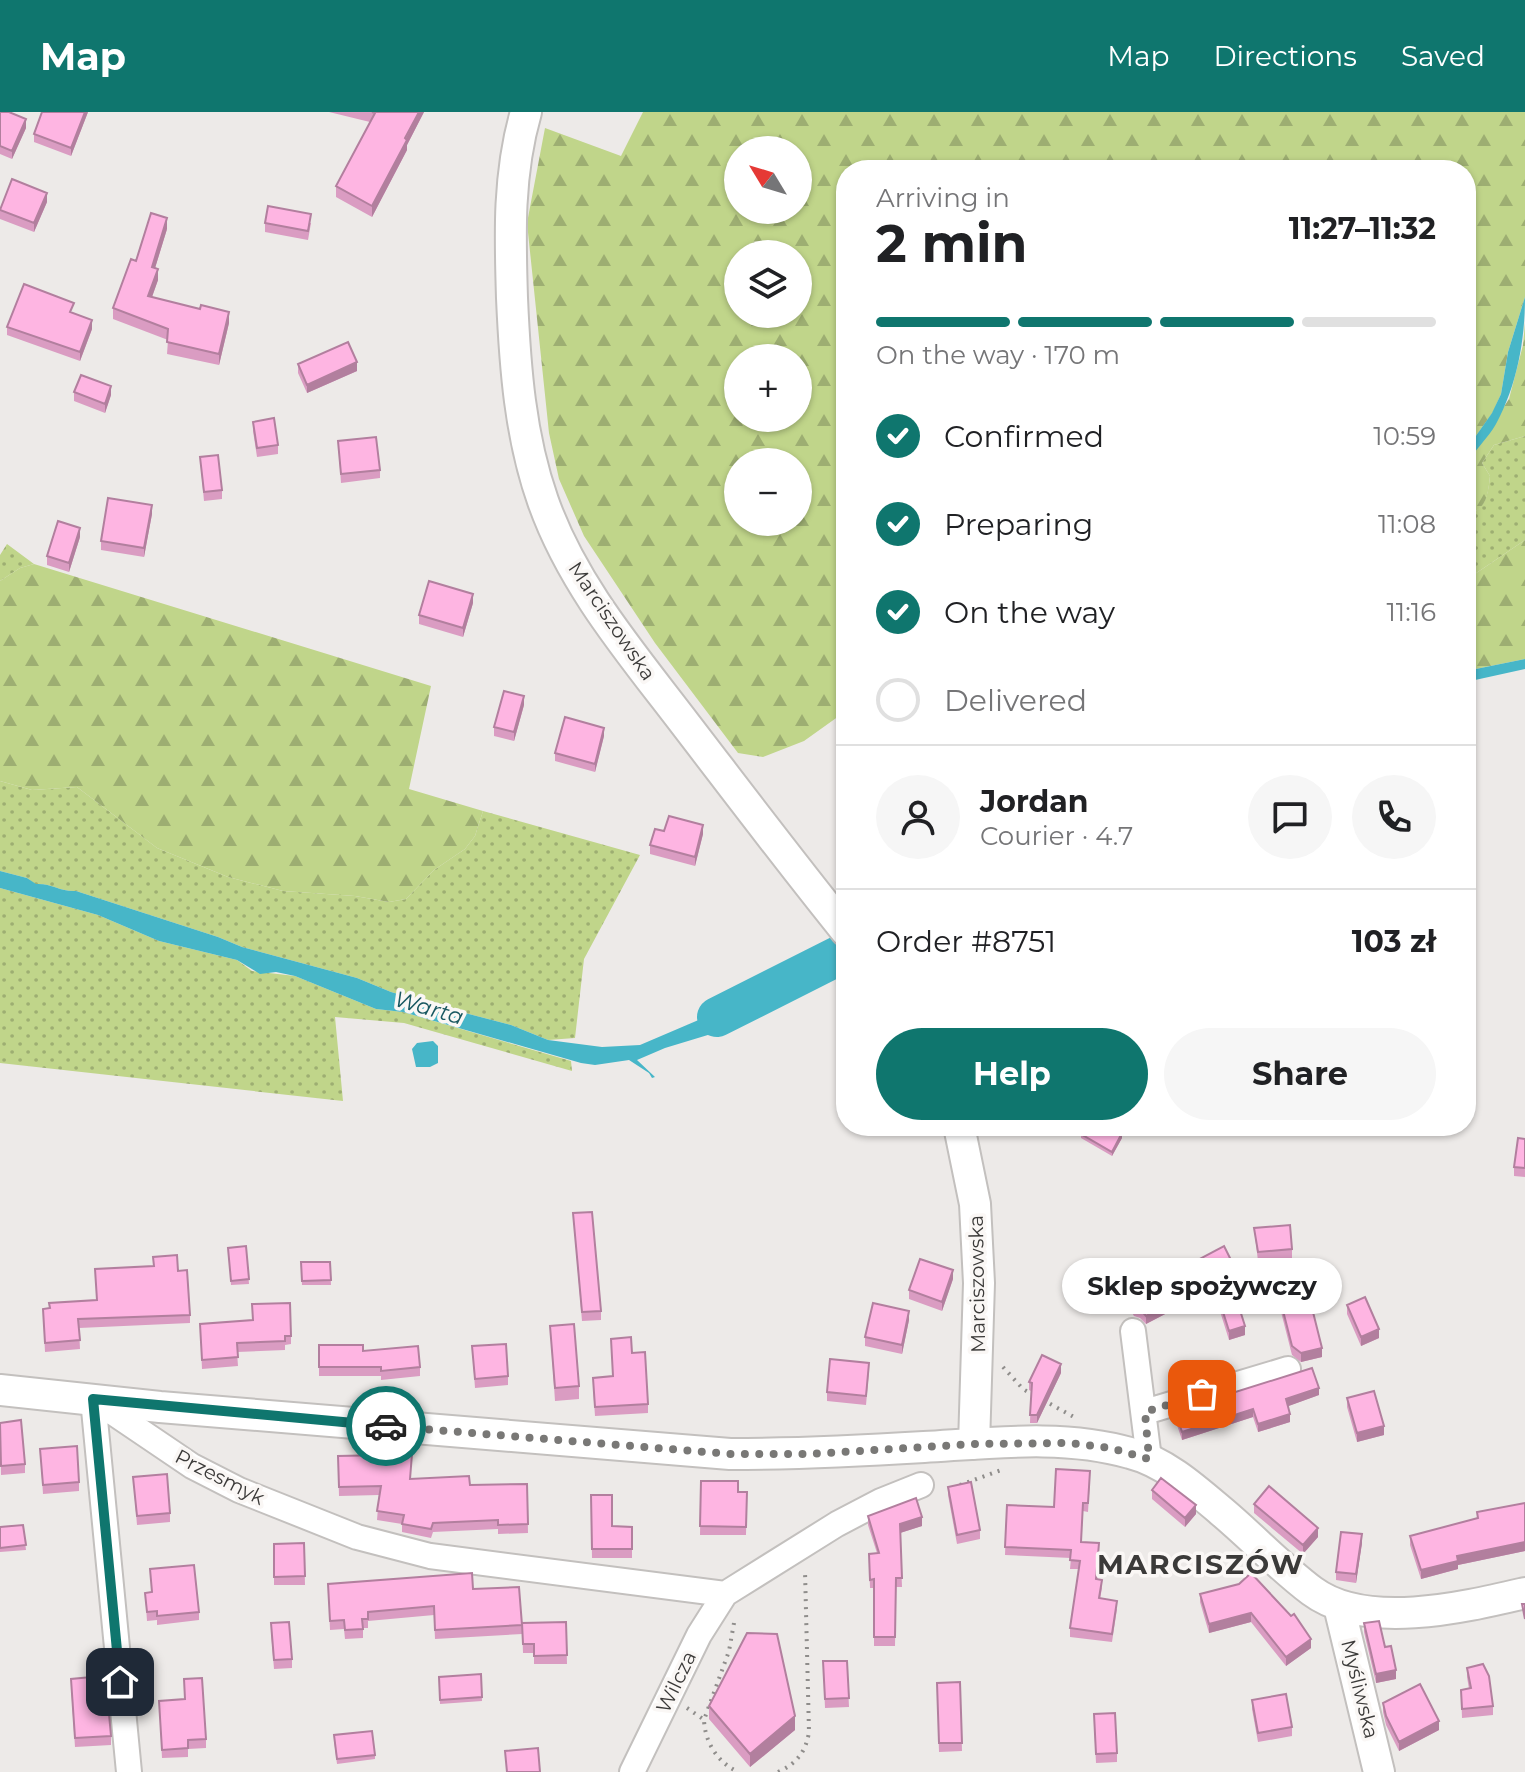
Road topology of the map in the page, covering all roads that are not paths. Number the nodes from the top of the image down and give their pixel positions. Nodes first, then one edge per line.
1 (526, 112) edge
2 (836, 918) edge
3 (961, 1136) edge
4 (1133, 1331) dead end
5 (1288, 1369) dead end
6 (0, 1390) edge
7 (93, 1399) junction
8 (1145, 1412) junction
9 (974, 1444) junction
10 (1149, 1459) junction
11 (921, 1485) dead end
12 (1525, 1593) edge
13 (730, 1603) junction
14 (1339, 1606) junction
15 (129, 1772) edge
16 (632, 1772) edge
17 (1379, 1772) edge

1 - 2 street, Marciszowska
3 - 9 street, Marciszowska
4 - 8 street
5 - 8 street
6 - 7 street
7 - 9 street
7 - 13 street, Przesmyk
7 - 15 street
8 - 10 street
9 - 10 street
10 - 14 street
11 - 13 street
12 - 14 street
13 - 16 street, Wilcza
14 - 17 street, Myśliwska

